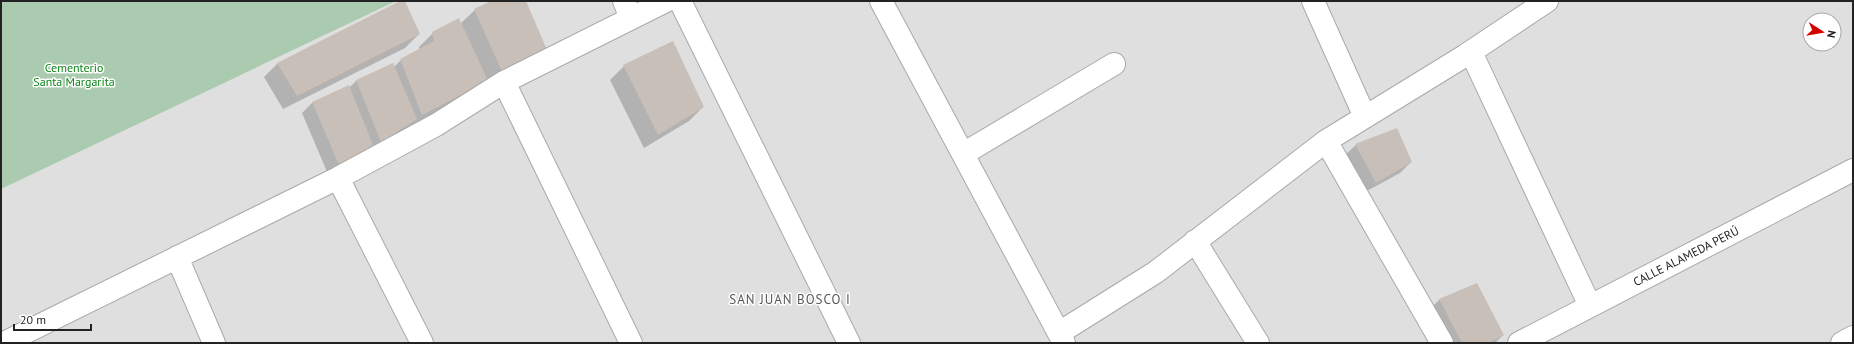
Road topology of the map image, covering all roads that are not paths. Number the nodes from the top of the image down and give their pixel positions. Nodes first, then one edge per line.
1 (666, 1) edge
2 (680, 1) edge
3 (881, 1) edge
4 (1313, 1) edge
5 (1547, 1) edge
6 (627, 10) edge
7 (1471, 52) junction
8 (1114, 64) dead end
9 (504, 82) junction
10 (1365, 117) junction
11 (1326, 141) junction
12 (963, 154) junction
13 (1853, 170) edge
14 (338, 178) junction
15 (1195, 241) junction
16 (177, 257) junction
17 (1590, 306) junction
18 (1853, 337) edge
19 (1062, 338) edge
20 (4, 343) edge
21 (214, 343) edge
22 (422, 343) edge
23 (631, 343) edge
24 (849, 343) edge
25 (1258, 343) edge
26 (1442, 343) edge
27 (1519, 343) edge
28 (1842, 343) edge

1 - 6 street
2 - 24 street
3 - 12 street
4 - 10 street
5 - 7 street
6 - 9 street
7 - 10 street
7 - 17 street
8 - 12 street
9 - 14 street
9 - 23 street
10 - 11 street
11 - 15 street
11 - 26 street
12 - 19 street
13 - 17 street, CALLE ALAMEDA PERÚ
14 - 16 street
14 - 22 street
15 - 19 street
15 - 25 street
16 - 20 street
16 - 21 street
17 - 27 street, CALLE ALAMEDA PERÚ
18 - 28 street

